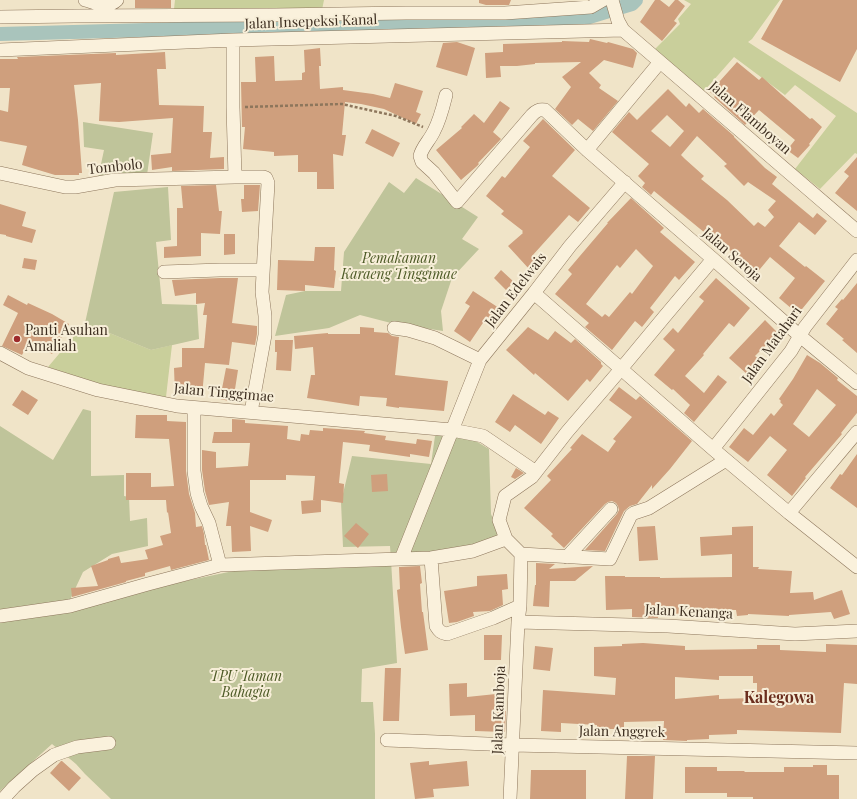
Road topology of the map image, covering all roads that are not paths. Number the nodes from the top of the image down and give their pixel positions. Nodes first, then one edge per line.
1 (85, 0) edge
2 (117, 0) edge
3 (609, 1) edge
4 (0, 17) edge
5 (620, 26) junction
6 (234, 40) junction
7 (0, 50) edge
8 (660, 62) junction
9 (446, 95) dead end
10 (587, 150) junction
11 (0, 173) edge
12 (235, 177) junction
13 (625, 182) junction
14 (857, 231) edge
15 (714, 259) junction
16 (857, 260) edge
17 (263, 270) junction
18 (164, 272) dead end
19 (534, 293) junction
20 (394, 328) dead end
21 (800, 336) junction
22 (0, 353) edge
23 (480, 360) junction
24 (621, 369) junction
25 (857, 383) edge
26 (194, 408) junction
27 (251, 412) junction
28 (452, 430) junction
29 (857, 432) edge
30 (713, 449) junction
31 (726, 460) junction
32 (536, 472) junction
33 (611, 509) dead end
34 (789, 513) junction
35 (506, 539) junction
36 (521, 554) junction
37 (567, 556) junction
38 (431, 558) junction
39 (401, 559) junction
40 (220, 565) junction
41 (857, 567) edge
42 (520, 606) junction
43 (0, 616) edge
44 (518, 622) junction
45 (857, 631) edge
46 (387, 740) dead end
47 (109, 743) dead end
48 (513, 745) junction
49 (857, 753) edge
50 (3, 799) edge
51 (510, 799) edge

1 - 2 street
3 - 4 street
3 - 5 street
5 - 6 street, Jalan Insepeksi Kanal
5 - 8 street, Jalan Flamboyan
6 - 7 street, Jalan Insepeksi Kanal
6 - 12 street
8 - 10 street
8 - 14 street, Jalan Flamboyan
9 - 10 street, Jalan Seroja
10 - 13 street, Jalan Seroja
11 - 12 street, Tombolo
12 - 17 street, Tombolo
13 - 15 street, Jalan Seroja
13 - 19 street, Jalan Edelwais
15 - 21 street, Jalan Seroja
15 - 24 street
16 - 21 street, Jalan Matahari
17 - 18 street
17 - 27 street
19 - 23 street, Jalan Edelwais
19 - 24 street
20 - 23 street
21 - 25 street, Jalan Seroja
21 - 30 street, Jalan Matahari
22 - 26 street, Jalan Tinggimae
23 - 28 street, Jalan Edelwais
24 - 30 street
24 - 32 street
26 - 27 street, Jalan Tinggimae
26 - 40 street
27 - 28 street, Jalan Tinggimae
28 - 32 street, Jalan Tinggimae
28 - 39 street, Jalan Edelwais
29 - 34 street
30 - 31 street
31 - 34 street
31 - 37 street
32 - 35 street
33 - 37 street
34 - 41 street
35 - 36 street
35 - 38 street
36 - 37 street
36 - 42 street, Jalan Kamboja
38 - 39 street
38 - 42 street
39 - 40 street
40 - 43 street
42 - 44 street, Jalan Kamboja
44 - 45 street, Jalan Kenanga
44 - 48 street, Jalan Kamboja
46 - 48 street, Jalan Anggrek
47 - 50 street
48 - 49 street, Jalan Anggrek
48 - 51 street, Jalan Kamboja

